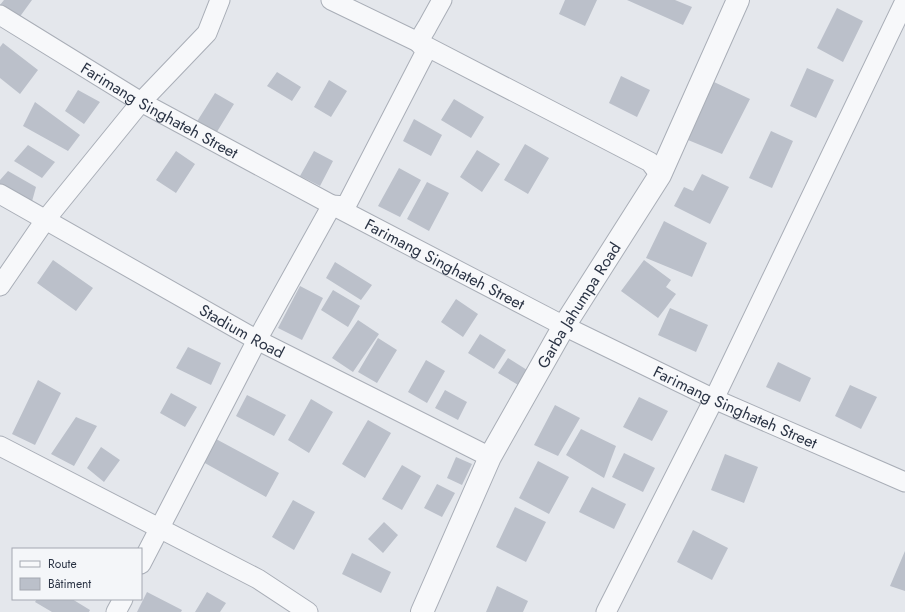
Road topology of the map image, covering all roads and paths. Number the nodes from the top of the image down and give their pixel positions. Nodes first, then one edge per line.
1 (220, 0) edge
2 (331, 0) edge
3 (442, 0) edge
4 (738, 0) edge
5 (900, 0) edge
6 (905, 2) edge
7 (0, 15) edge
8 (418, 42) junction
9 (141, 102) junction
10 (660, 175) junction
11 (0, 194) edge
12 (332, 205) junction
13 (46, 219) junction
14 (0, 286) edge
15 (564, 326) junction
16 (257, 340) junction
17 (714, 399) junction
18 (0, 446) edge
19 (490, 457) junction
20 (905, 482) edge
21 (160, 527) junction
22 (142, 562) edge
23 (122, 600) edge
24 (116, 612) edge
25 (308, 612) edge
26 (422, 612) edge
27 (606, 612) edge

1 - 9 street
2 - 8 street
3 - 8 street
4 - 10 street, Garba Jahumpa Road
5 - 6 street
6 - 17 street
7 - 9 street, Farimang Singhateh Street
8 - 10 street
8 - 12 street
9 - 12 street, Farimang Singhateh Street
9 - 13 street
10 - 15 street, Garba Jahumpa Road
11 - 13 street, Stadium Road
12 - 15 street, Farimang Singhateh Street
12 - 16 street
13 - 14 street
13 - 16 street, Stadium Road
15 - 17 street, Farimang Singhateh Street
15 - 19 street, Garba Jahumpa Road
16 - 19 street, Stadium Road
16 - 21 street
17 - 20 street, Farimang Singhateh Street
17 - 27 street
18 - 21 street
19 - 26 street, Garba Jahumpa Road
21 - 22 street
21 - 25 street
23 - 24 street

